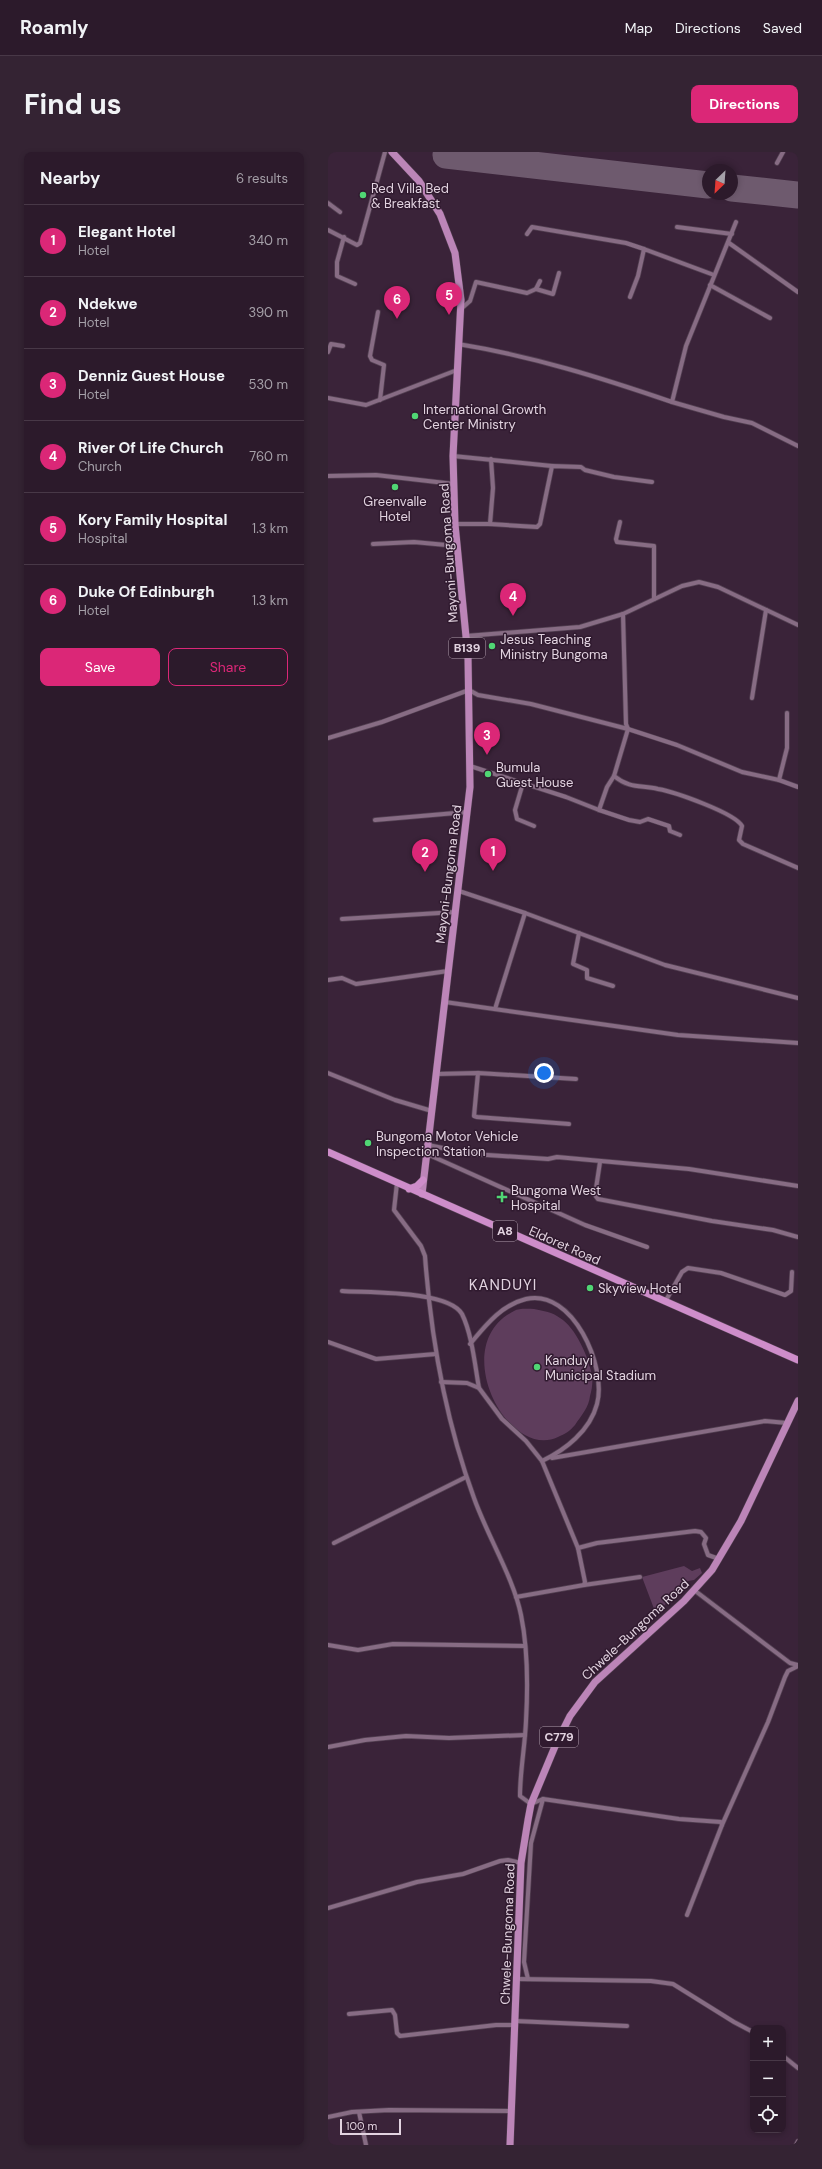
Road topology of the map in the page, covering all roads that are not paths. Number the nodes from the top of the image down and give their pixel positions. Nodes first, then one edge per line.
1 (385, 152) edge
2 (392, 152) edge
3 (782, 152) edge
4 (777, 163) dead end
5 (328, 202) edge
6 (340, 212) dead end
7 (736, 222) dead end
8 (677, 227) dead end
9 (328, 230) edge
10 (527, 234) dead end
11 (732, 234) junction
12 (344, 237) junction
13 (729, 243) junction
14 (644, 248) junction
15 (559, 273) dead end
16 (714, 275) junction
17 (540, 281) dead end
18 (356, 284) dead end
19 (710, 285) junction
20 (536, 289) junction
21 (798, 292) edge
22 (630, 297) dead end
23 (462, 308) junction
24 (378, 312) dead end
25 (770, 318) dead end
26 (458, 344) junction
27 (343, 346) dead end
28 (328, 352) edge
29 (457, 370) junction
30 (328, 398) edge
31 (380, 400) junction
32 (672, 402) junction
33 (798, 446) edge
34 (453, 456) junction
35 (491, 459) junction
36 (552, 466) junction
37 (328, 476) edge
38 (652, 482) dead end
39 (454, 484) junction
40 (620, 522) dead end
41 (456, 524) junction
42 (490, 524) junction
43 (373, 544) dead end
44 (457, 546) junction
45 (654, 599) junction
46 (766, 610) junction
47 (623, 614) junction
48 (798, 626) edge
49 (466, 636) junction
50 (469, 690) junction
51 (752, 698) dead end
52 (787, 713) dead end
53 (628, 729) junction
54 (328, 738) edge
55 (470, 766) junction
56 (614, 776) junction
57 (779, 780) junction
58 (522, 783) junction
59 (798, 787) edge
60 (599, 810) junction
61 (467, 812) junction
62 (375, 820) dead end
63 (534, 826) dead end
64 (680, 835) dead end
65 (798, 868) edge
66 (459, 890) junction
67 (456, 912) junction
68 (524, 913) junction
69 (342, 919) dead end
70 (579, 933) junction
71 (448, 971) junction
72 (328, 980) edge
73 (613, 986) dead end
74 (798, 998) edge
75 (445, 1002) junction
76 (495, 1009) junction
77 (798, 1043) edge
78 (328, 1073) edge
79 (478, 1073) junction
80 (436, 1074) junction
81 (576, 1079) dead end
82 (432, 1111) junction
83 (570, 1124) dead end
84 (428, 1145) junction
85 (328, 1152) edge
86 (427, 1154) junction
87 (427, 1162) junction
88 (600, 1162) junction
89 (423, 1180) junction
90 (396, 1183) junction
91 (798, 1186) edge
92 (409, 1189) junction
93 (424, 1195) junction
94 (798, 1237) edge
95 (647, 1248) dead end
96 (792, 1272) dead end
97 (342, 1291) dead end
98 (428, 1297) junction
99 (665, 1302) junction
100 (682, 1310) junction
101 (328, 1342) edge
102 (470, 1344) junction
103 (436, 1354) junction
104 (798, 1360) edge
105 (798, 1364) edge
106 (441, 1382) junction
107 (479, 1388) junction
108 (798, 1396) edge
109 (797, 1402) edge
110 (787, 1423) junction
111 (542, 1461) junction
112 (466, 1477) junction
113 (334, 1543) dead end
114 (578, 1548) junction
115 (719, 1559) junction
116 (640, 1577) dead end
117 (584, 1586) junction
118 (694, 1590) junction
119 (516, 1597) junction
120 (328, 1645) edge
121 (525, 1646) junction
122 (798, 1665) edge
123 (525, 1735) junction
124 (328, 1747) edge
125 (543, 1799) junction
126 (531, 1804) junction
127 (722, 1825) junction
128 (520, 1863) junction
129 (328, 1908) edge
130 (687, 1915) dead end
131 (519, 1932) junction
132 (527, 1932) junction
133 (517, 1979) junction
134 (528, 1979) junction
135 (349, 2014) dead end
136 (515, 2023) junction
137 (627, 2026) dead end
138 (750, 2030) edge
139 (786, 2058) edge
140 (798, 2068) edge
141 (512, 2111) junction
142 (360, 2112) junction
143 (328, 2117) edge
144 (798, 2141) edge
145 (366, 2145) edge
146 (510, 2145) edge
147 (796, 2145) edge

1 - 12 street
2 - 23 main road, Mayoni-Bungoma Road / B139
3 - 4 street
5 - 6 street
7 - 11 street
8 - 11 street
9 - 12 street
10 - 14 street
11 - 13 street
12 - 18 street
13 - 16 street
13 - 21 street
14 - 16 street
14 - 22 street
15 - 20 street
16 - 19 street
17 - 20 street
19 - 25 street
19 - 32 street
20 - 23 street
23 - 26 main road, Mayoni-Bungoma Road / B139
24 - 31 street
26 - 29 main road, Mayoni-Bungoma Road / B139
26 - 32 street
27 - 28 street
29 - 31 street
29 - 34 main road, Mayoni-Bungoma Road / B139
30 - 31 street
32 - 33 street
34 - 35 street
34 - 39 main road, Mayoni-Bungoma Road / B139
35 - 36 street
35 - 42 street
36 - 38 street
36 - 42 street
37 - 39 street
39 - 41 main road, Mayoni-Bungoma Road / B139
40 - 45 street
41 - 42 street
41 - 44 main road, Mayoni-Bungoma Road / B139
43 - 44 street
44 - 49 main road, Mayoni-Bungoma Road / B139
45 - 46 street
45 - 47 street
46 - 48 street
46 - 51 street
47 - 49 street
47 - 53 street
49 - 50 main road, Mayoni-Bungoma Road / B139
50 - 53 street
50 - 54 street
50 - 55 main road, Mayoni-Bungoma Road / B139
52 - 57 street
53 - 56 street
53 - 57 street
55 - 58 street
55 - 61 main road, Mayoni-Bungoma Road / B139
56 - 60 street
56 - 65 street
57 - 59 street
58 - 60 street
58 - 63 street
60 - 64 street
61 - 62 street
61 - 66 main road, Mayoni-Bungoma Road / B139
66 - 67 main road, Mayoni-Bungoma Road / B139
66 - 68 street
67 - 69 street
67 - 71 main road, Mayoni-Bungoma Road / B139
68 - 70 street
68 - 76 street
70 - 73 street
70 - 74 street
71 - 72 street
71 - 75 main road, Mayoni-Bungoma Road / B139
75 - 76 street
75 - 80 main road, Mayoni-Bungoma Road / B139
76 - 77 street
78 - 82 street
79 - 80 street
79 - 81 street
79 - 83 street
80 - 82 main road, Mayoni-Bungoma Road / B139
82 - 84 main road, Mayoni-Bungoma Road / B139
84 - 86 main road, Mayoni-Bungoma Road / B139
84 - 88 street
85 - 90 highway, Eldoret Road / A8
86 - 87 main road, Mayoni-Bungoma Road / B139
86 - 95 street
87 - 89 main road
87 - 93 main road
88 - 91 street
88 - 94 street
89 - 92 highway
89 - 93 main road
90 - 92 highway, Eldoret Road / A8
90 - 98 street
92 - 93 highway, Eldoret Road / A8
93 - 99 highway, Eldoret Road / A8
96 - 99 street
97 - 98 street
98 - 102 street
98 - 103 street
99 - 100 highway, Eldoret Road / A8
100 - 104 highway, Eldoret Road / A8
100 - 105 highway, Eldoret Road / A8
101 - 103 street
102 - 107 street
102 - 111 street
103 - 106 street
106 - 107 street
106 - 112 street
107 - 111 street
108 - 109 main road, Chwele-Bungoma Road / C779
109 - 110 main road, Chwele-Bungoma Road / C779
110 - 111 street
110 - 115 main road, Chwele-Bungoma Road / C779
111 - 114 street
112 - 113 street
112 - 119 street
114 - 115 street
114 - 117 street
115 - 118 main road, Chwele-Bungoma Road / C779
116 - 117 street
117 - 119 street
118 - 122 street
118 - 126 main road, Chwele-Bungoma Road / C779
119 - 121 street
120 - 121 street
121 - 123 street
122 - 127 street
123 - 124 street
123 - 126 street
125 - 126 street
125 - 127 street
125 - 132 street
126 - 128 main road, Chwele-Bungoma Road / C779
127 - 130 street
128 - 129 street
128 - 131 main road, Chwele-Bungoma Road / C779
131 - 132 street
131 - 133 main road, Chwele-Bungoma Road / C779
132 - 134 street
133 - 134 street
133 - 136 main road, Chwele-Bungoma Road / C779
134 - 138 street
135 - 136 street
136 - 137 street
136 - 141 main road, Chwele-Bungoma Road / C779
139 - 140 street
141 - 142 street
141 - 146 main road, Chwele-Bungoma Road / C779
142 - 143 street
142 - 145 street
144 - 147 street

